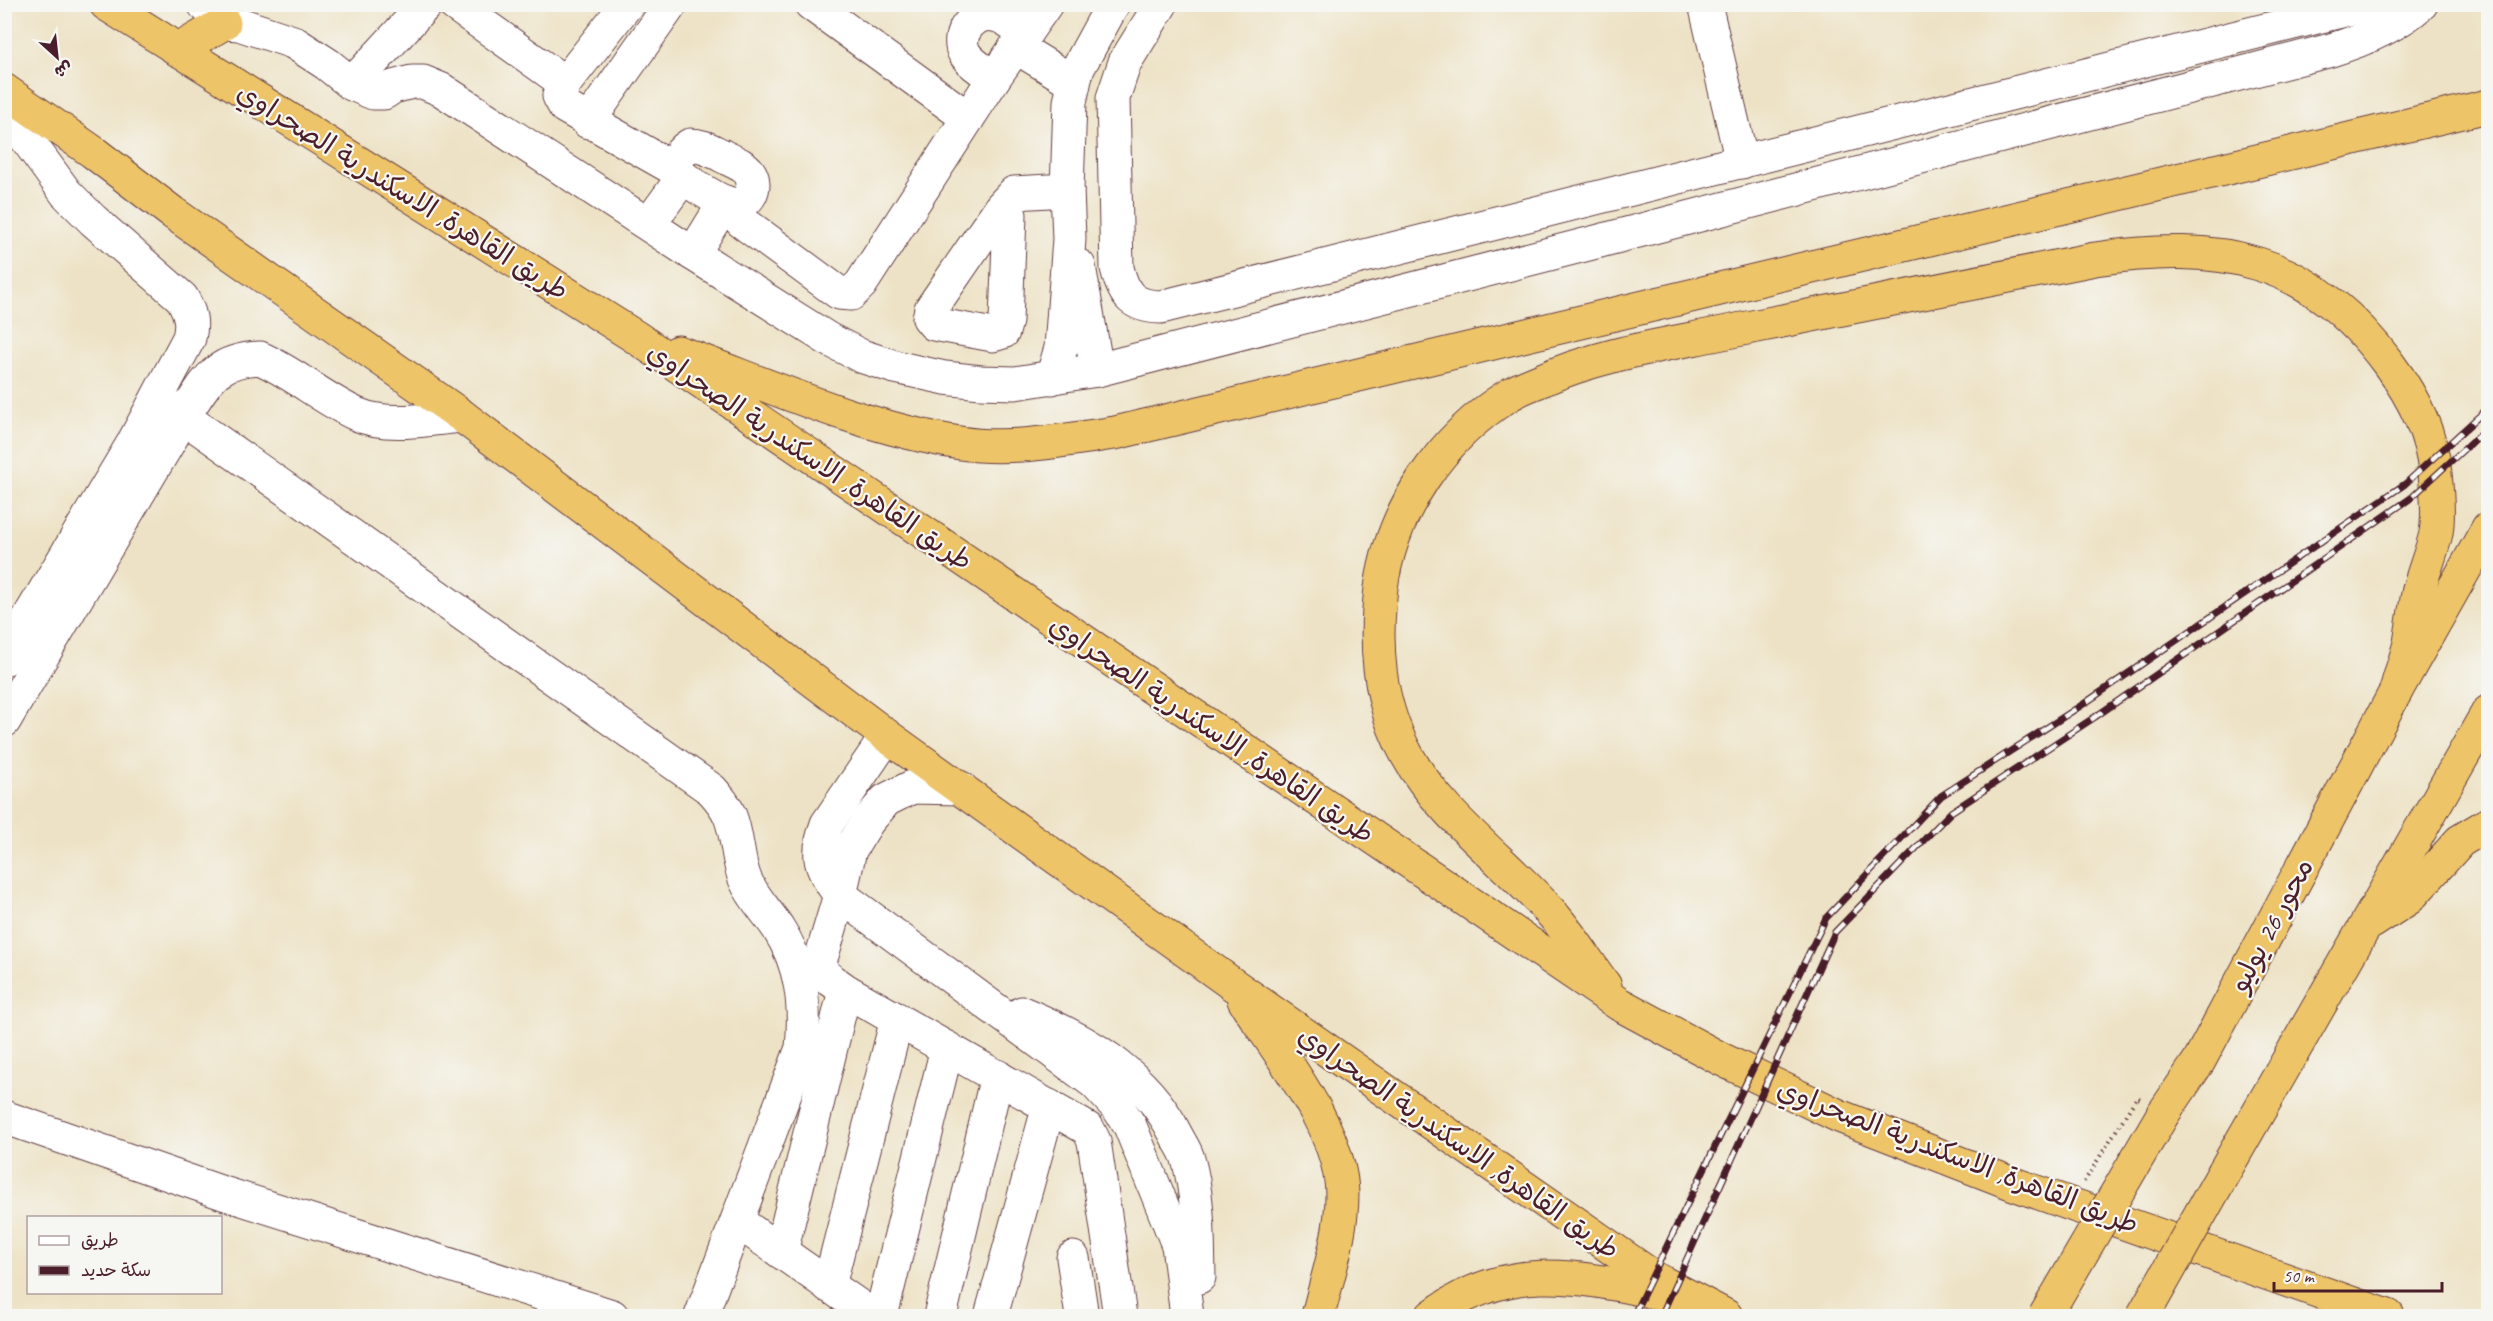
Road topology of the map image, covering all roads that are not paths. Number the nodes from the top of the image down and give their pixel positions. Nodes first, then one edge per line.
1 (105, 4) edge
2 (426, 4) edge
3 (454, 4) edge
4 (627, 4) edge
5 (671, 4) edge
6 (811, 4) edge
7 (1113, 4) edge
8 (1161, 4) edge
9 (1705, 4) edge
10 (2368, 4) edge
11 (2421, 4) edge
12 (214, 14) edge
13 (1031, 21) edge
14 (178, 50) junction
15 (994, 78) junction
16 (1073, 82) junction
17 (565, 83) junction
18 (352, 84) junction
19 (4, 90) edge
20 (2488, 106) edge
21 (4, 108) edge
22 (968, 118) junction
23 (588, 122) junction
24 (1742, 162) junction
25 (681, 174) junction
26 (1067, 190) junction
27 (730, 204) junction
28 (1001, 207) dead end
29 (649, 224) junction
30 (1069, 239) junction
31 (693, 254) junction
32 (634, 336) junction
33 (1096, 370) junction
34 (1052, 378) junction
35 (171, 407) junction
36 (462, 416) junction
37 (145, 452) junction
38 (2488, 528) edge
39 (4, 659) edge
40 (2396, 691) junction
41 (2488, 712) edge
42 (4, 722) edge
43 (888, 736) junction
44 (961, 788) junction
45 (2488, 824) edge
46 (840, 895) junction
47 (2366, 926) junction
48 (1234, 986) junction
49 (845, 990) junction
50 (971, 991) junction
51 (1619, 1004) junction
52 (897, 1019) junction
53 (947, 1048) junction
54 (997, 1076) junction
55 (1049, 1106) junction
56 (4, 1117) edge
57 (736, 1221) junction
58 (781, 1252) junction
59 (1073, 1257) dead end
60 (829, 1286) junction
61 (1693, 1300) junction
62 (612, 1317) edge
63 (700, 1317) edge
64 (873, 1317) edge
65 (881, 1317) edge
66 (940, 1317) edge
67 (991, 1317) edge
68 (1082, 1317) edge
69 (1120, 1317) edge
70 (1187, 1317) edge
71 (1192, 1317) edge
72 (1318, 1317) edge
73 (1432, 1317) edge
74 (1726, 1317) edge
75 (2045, 1317) edge
76 (2143, 1317) edge
77 (2388, 1317) edge

1 - 14 highway, طريق القاهرة, الاسكندرية الصحراوي
2 - 18 street
3 - 17 street
4 - 17 street
5 - 23 street
6 - 22 street
7 - 16 street
8 - 24 street
9 - 24 street
10 - 24 street
11 - 33 street
12 - 14 highway
12 - 18 street
13 - 15 street
13 - 15 street
13 - 16 street
14 - 32 highway, طريق القاهرة, الاسكندرية الصحراوي
15 - 22 street
16 - 26 street
17 - 23 street
18 - 29 street
19 - 36 highway, طريق القاهرة, الاسكندرية الصحراوي
20 - 32 highway
21 - 35 street
22 - 27 street
23 - 25 street
25 - 27 street
25 - 29 street
26 - 28 street
26 - 30 street
27 - 31 street
29 - 31 street
30 - 33 street
30 - 34 street
31 - 34 street
32 - 51 highway, طريق القاهرة, الاسكندرية الصحراوي
33 - 34 street
35 - 36 street
35 - 37 street
35 - 57 street
36 - 43 highway, طريق القاهرة, الاسكندرية الصحراوي
37 - 39 street
37 - 42 street
38 - 40 highway, محور 26 يوليو
40 - 51 highway
40 - 75 highway, محور 26 يوليو, bridge
41 - 47 highway
43 - 44 highway, طريق القاهرة, الاسكندرية الصحراوي
43 - 46 street
44 - 46 street
44 - 48 highway, طريق القاهرة, الاسكندرية الصحراوي
45 - 47 highway
46 - 49 street
46 - 50 street
47 - 76 highway, bridge
48 - 61 highway, طريق القاهرة, الاسكندرية الصحراوي
48 - 72 highway
49 - 52 street
49 - 58 street
50 - 70 street
50 - 71 street
51 - 77 highway, طريق القاهرة, الاسكندرية الصحراوي
52 - 53 street
52 - 60 street
53 - 54 street
53 - 65 street
54 - 55 street
54 - 66 street
55 - 67 street
55 - 69 street
56 - 62 street
57 - 58 street
57 - 63 street
58 - 60 street
59 - 68 street
60 - 64 street
61 - 73 highway
61 - 74 highway, طريق القاهرة, الاسكندرية الصحراوي

